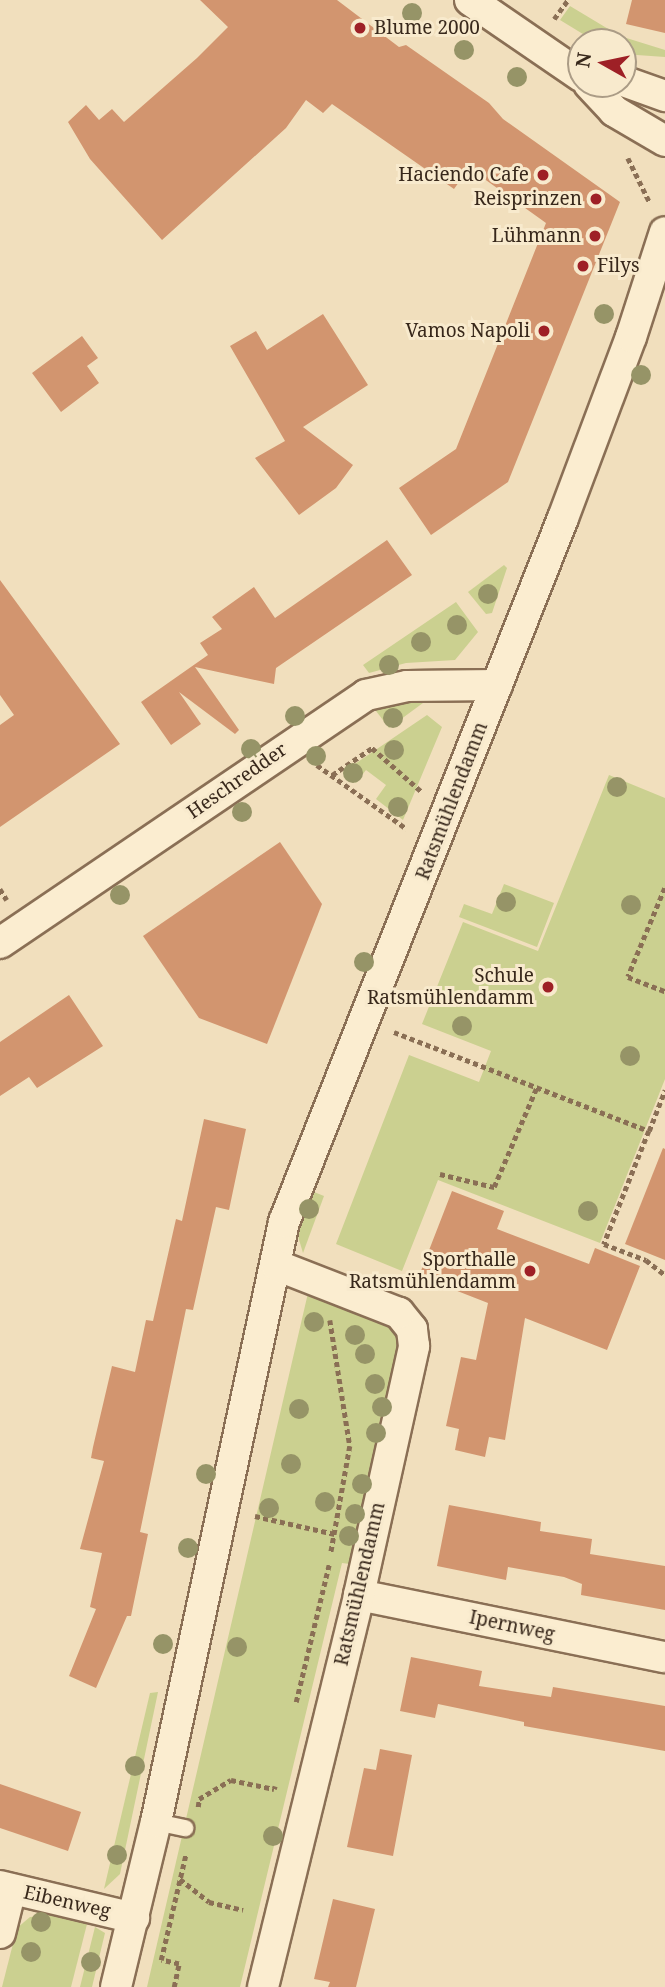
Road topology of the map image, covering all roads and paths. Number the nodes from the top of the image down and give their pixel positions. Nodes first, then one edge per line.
1 (470, 0) edge
2 (567, 66) edge
3 (637, 86) edge
4 (665, 96) edge
5 (602, 98) edge
6 (665, 141) edge
7 (665, 232) edge
8 (665, 292) edge
9 (631, 337) junction
10 (497, 685) junction
11 (289, 745) junction
12 (331, 775) junction
13 (417, 804) dead end
14 (412, 816) dead end
15 (407, 828) junction
16 (434, 847) junction
17 (665, 888) edge
18 (0, 943) edge
19 (665, 991) edge
20 (365, 1021) junction
21 (536, 1089) junction
22 (665, 1090) edge
23 (649, 1131) junction
24 (440, 1174) dead end
25 (275, 1265) junction
26 (665, 1275) edge
27 (325, 1284) junction
28 (223, 1509) junction
29 (335, 1534) junction
30 (359, 1595) junction
31 (665, 1657) edge
32 (294, 1708) dead end
33 (278, 1776) dead end
34 (196, 1813) dead end
35 (156, 1822) junction
36 (187, 1834) joint
37 (180, 1880) junction
38 (5, 1887) edge
39 (243, 1910) dead end
40 (134, 1918) junction
41 (0, 1934) edge
42 (116, 1987) edge
43 (174, 1987) edge
44 (263, 1987) edge

1 - 2 street
3 - 4 street
5 - 6 street
7 - 9 street, Ratsmühlendamm
8 - 9 street, Ratsmühlendamm
9 - 10 street, Ratsmühlendamm
10 - 11 street, Heschredder
10 - 16 street, Ratsmühlendamm
11 - 12 path
11 - 18 street, Heschredder
12 - 13 path
12 - 15 path
14 - 15 path
15 - 16 path
16 - 20 street, Ratsmühlendamm
17 - 19 path
20 - 21 path
20 - 25 street, Ratsmühlendamm
21 - 23 path
21 - 24 path
22 - 23 path
23 - 26 path
25 - 27 street, Ratsmühlendamm
25 - 28 street, Ratsmühlendamm
27 - 29 path
27 - 30 street, Ratsmühlendamm
28 - 29 path
28 - 35 street, Ratsmühlendamm
29 - 32 path
30 - 31 street, Ipernweg
30 - 44 street, Ratsmühlendamm
33 - 34 path
35 - 36 lane
35 - 40 street, Ratsmühlendamm
36 - 37 path
37 - 39 path
37 - 43 path
38 - 40 street, Eibenweg
38 - 41 street
40 - 42 street, Ratsmühlendamm

